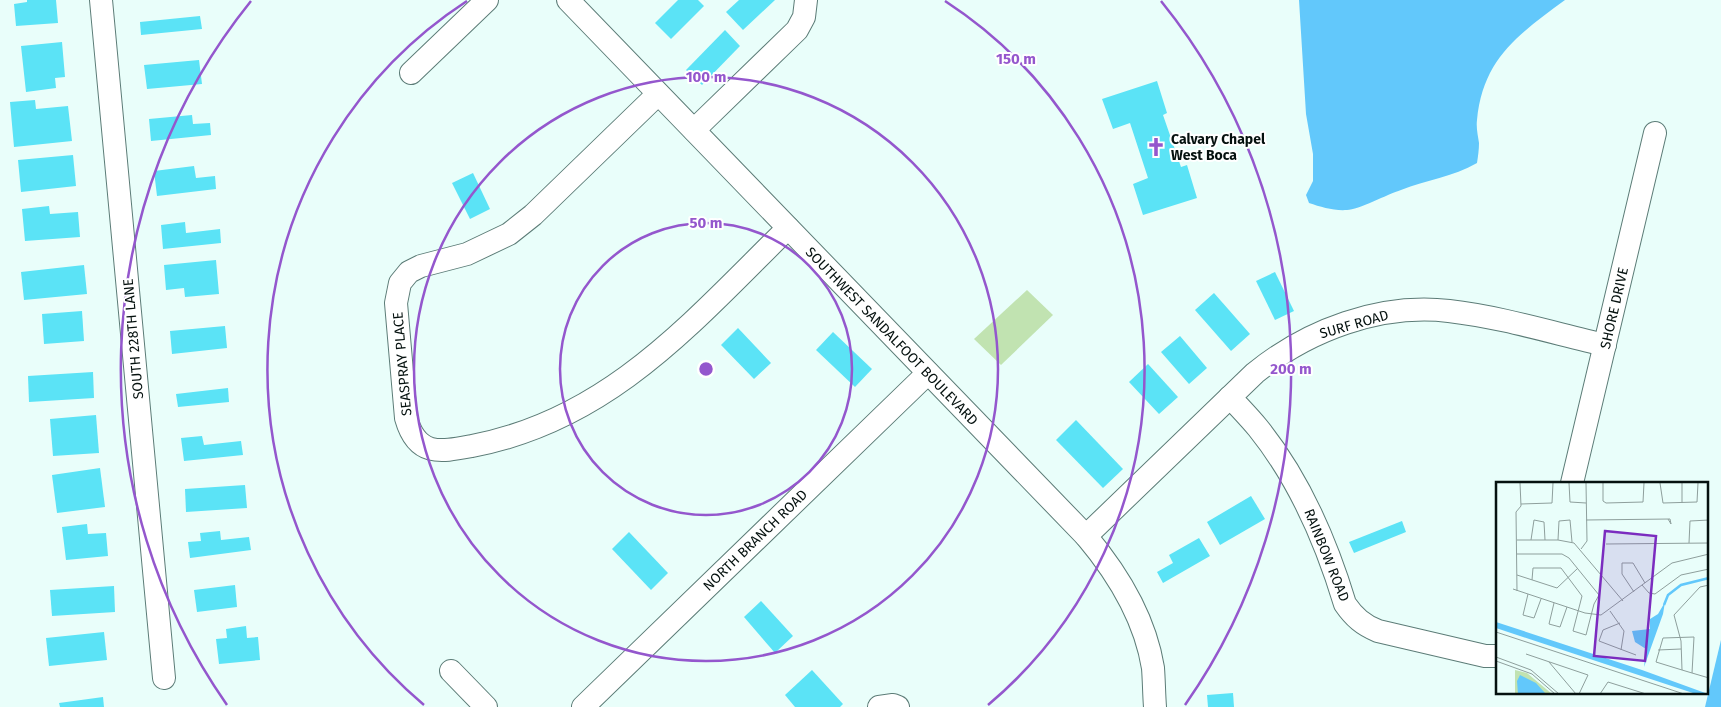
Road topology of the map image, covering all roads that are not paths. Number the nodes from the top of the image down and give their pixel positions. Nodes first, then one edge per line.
1 (101, 0) edge
2 (488, 0) edge
3 (568, 0) edge
4 (806, 0) edge
5 (412, 73) dead end
6 (658, 94) junction
7 (694, 130) junction
8 (1655, 133) dead end
9 (788, 228) junction
10 (1605, 345) junction
11 (928, 372) junction
12 (1230, 396) junction
13 (1572, 482) edge
14 (1086, 536) junction
15 (1496, 656) edge
16 (451, 671) dead end
17 (164, 678) dead end
18 (486, 707) edge
19 (583, 707) edge
20 (880, 707) edge
21 (898, 707) edge
22 (1155, 707) edge

1 - 17 street, SOUTH 228TH LANE
2 - 5 street
3 - 6 street, SOUTHWEST SANDALFOOT BOULEVARD
4 - 7 street
6 - 7 street, SOUTHWEST SANDALFOOT BOULEVARD
6 - 9 street, SEASPRAY PLACE
7 - 9 street, SOUTHWEST SANDALFOOT BOULEVARD
8 - 10 street, SHORE DRIVE
9 - 11 street, SOUTHWEST SANDALFOOT BOULEVARD
10 - 12 street, SURF ROAD
10 - 13 street, SHORE DRIVE
11 - 14 street, SOUTHWEST SANDALFOOT BOULEVARD
11 - 19 street, NORTH BRANCH ROAD
12 - 14 street, SURF ROAD
12 - 15 street, RAINBOW ROAD
14 - 22 street, SOUTHWEST SANDALFOOT BOULEVARD
16 - 18 street
20 - 21 street

